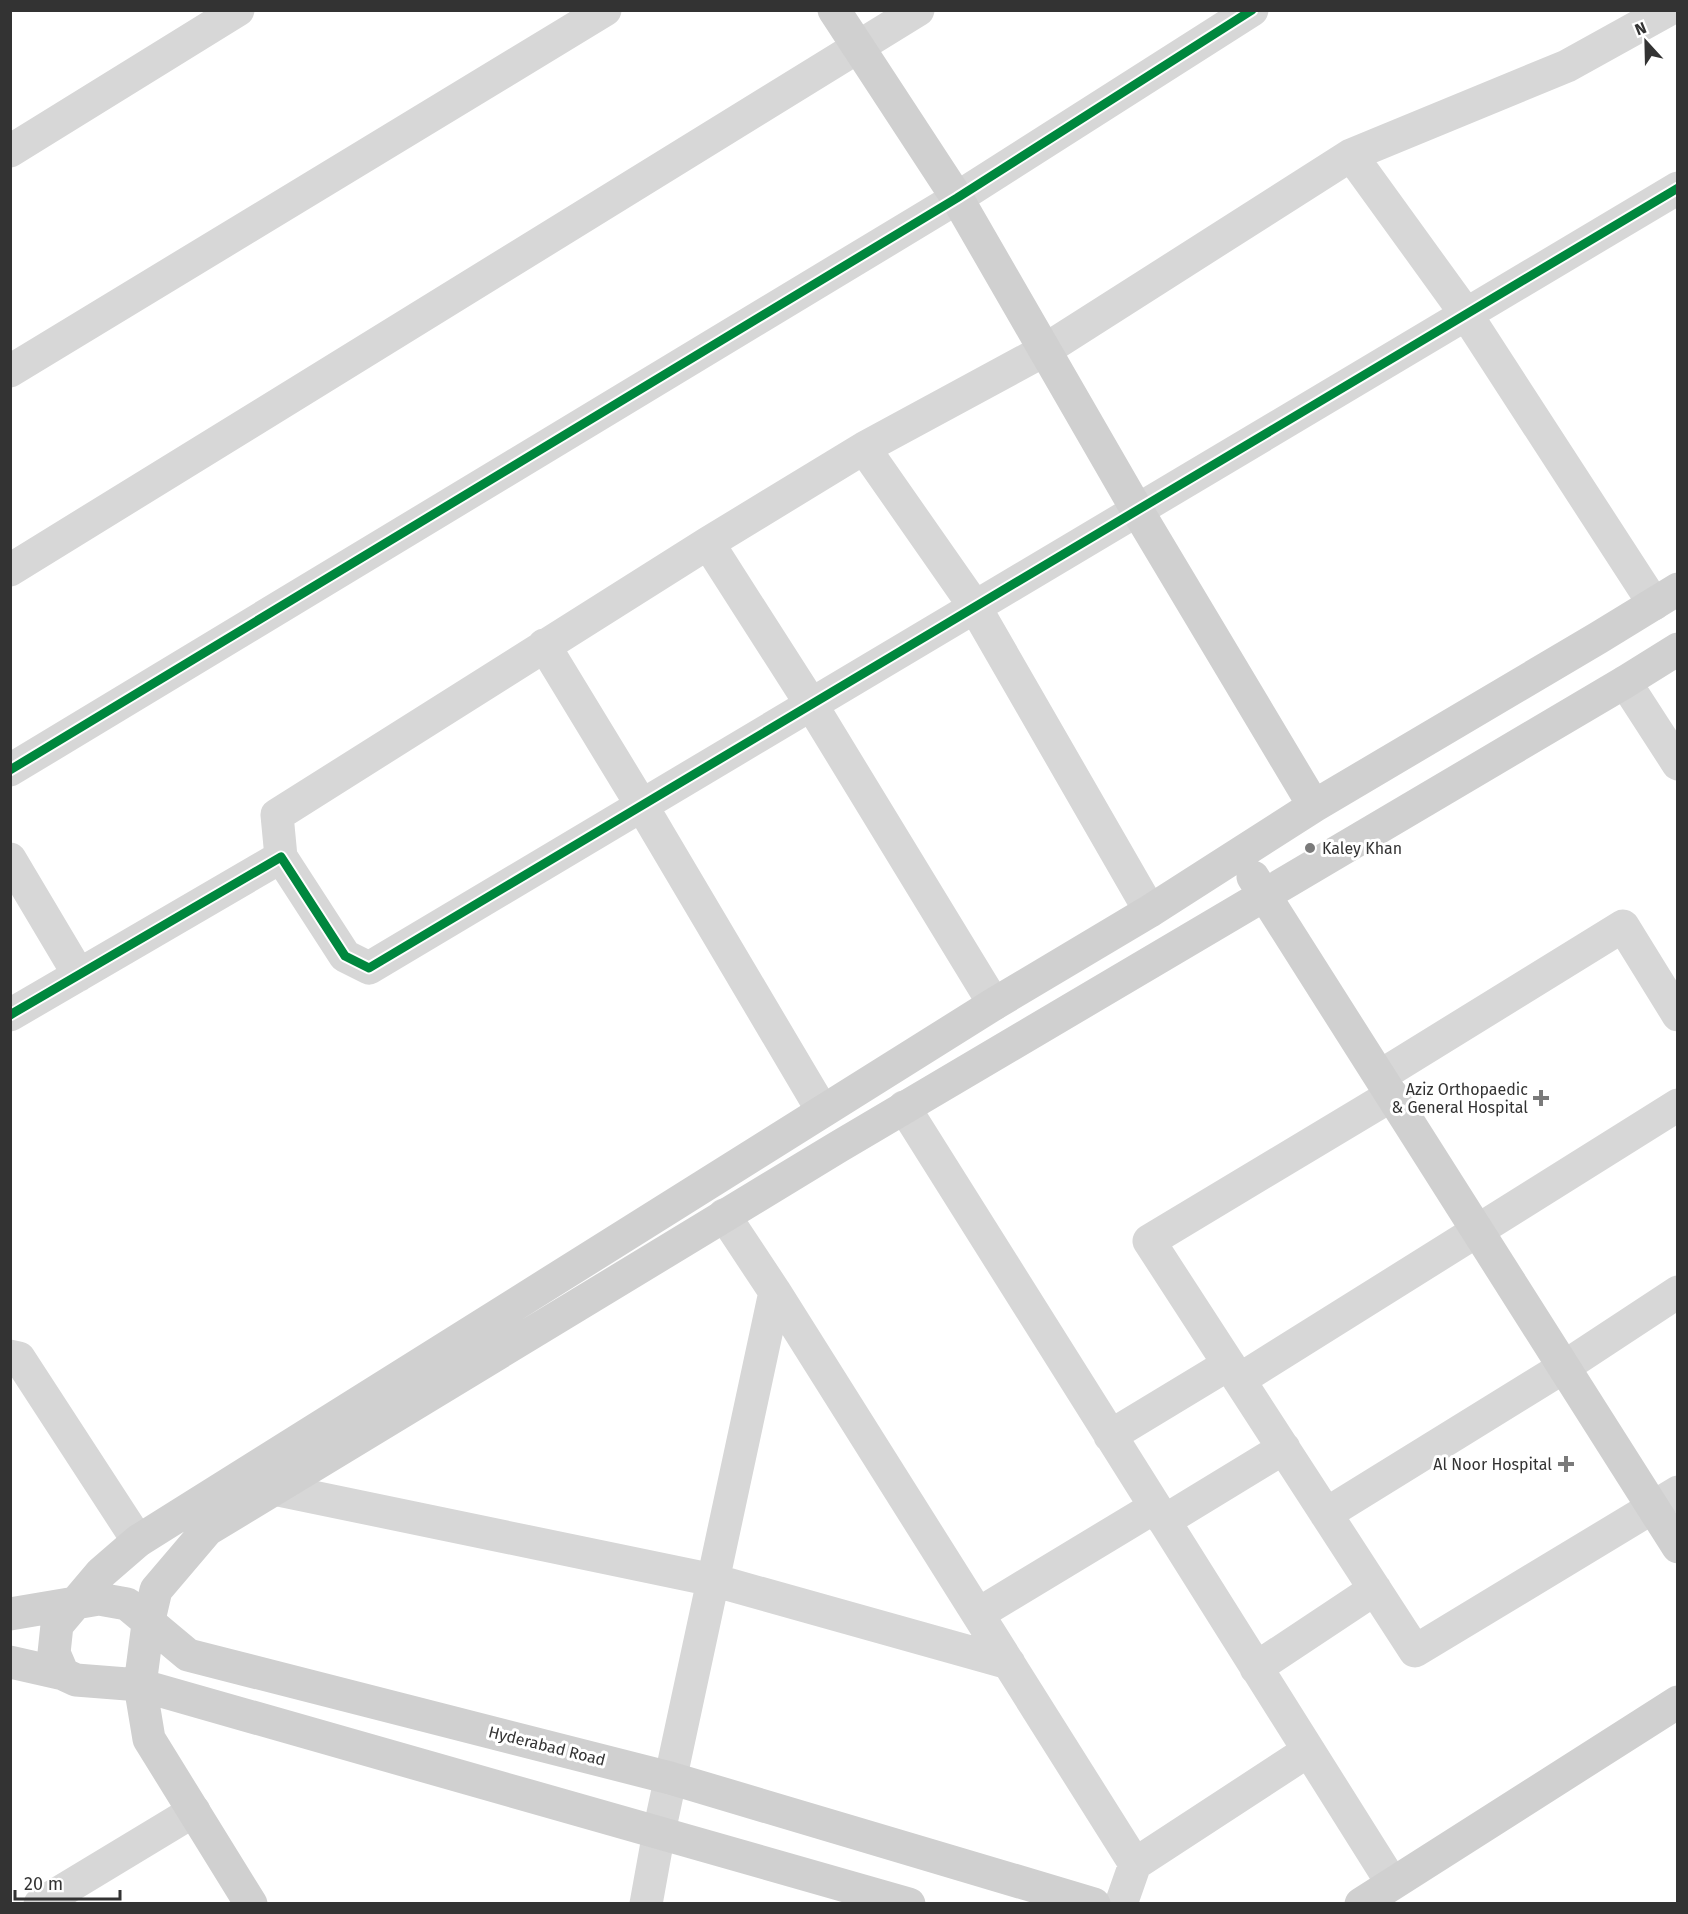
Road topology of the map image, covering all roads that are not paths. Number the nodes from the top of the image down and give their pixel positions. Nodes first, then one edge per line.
1 (238, 10) edge
2 (605, 10) edge
3 (834, 10) edge
4 (918, 10) edge
5 (1252, 10) edge
6 (1668, 10) edge
7 (856, 47) junction
8 (10, 151) edge
9 (1351, 155) junction
10 (1677, 188) edge
11 (957, 198) junction
12 (1466, 314) junction
13 (1045, 350) junction
14 (10, 370) edge
15 (864, 448) junction
16 (1137, 510) junction
17 (708, 543) junction
18 (10, 570) edge
19 (1666, 596) edge
20 (975, 607) junction
21 (544, 645) junction
22 (1677, 649) edge
23 (1625, 682) junction
24 (811, 704) junction
25 (1677, 764) edge
26 (10, 770) edge
27 (642, 806) junction
28 (1314, 806) junction
29 (1239, 855) junction
30 (281, 857) junction
31 (10, 859) edge
32 (1264, 894) junction
33 (1150, 911) junction
34 (79, 975) junction
35 (994, 1004) junction
36 (1677, 1015) edge
37 (10, 1016) edge
38 (1386, 1086) junction
39 (1677, 1105) edge
40 (904, 1107) junction
41 (822, 1110) junction
42 (724, 1215) junction
43 (1478, 1230) junction
44 (775, 1292) junction
45 (1677, 1292) edge
46 (10, 1356) edge
47 (1564, 1367) junction
48 (1234, 1372) junction
49 (1110, 1436) junction
50 (1284, 1448) junction
51 (274, 1489) junction
52 (1665, 1500) edge
53 (1159, 1514) junction
54 (1326, 1514) junction
55 (138, 1541) junction
56 (1677, 1547) edge
57 (713, 1580) junction
58 (1375, 1589) junction
59 (73, 1604) junction
60 (10, 1614) edge
61 (978, 1614) junction
62 (148, 1624) junction
63 (10, 1662) edge
64 (1009, 1663) junction
65 (1256, 1668) junction
66 (63, 1674) junction
67 (140, 1685) junction
68 (1677, 1702) edge
69 (1308, 1751) junction
70 (670, 1778) junction
71 (194, 1811) junction
72 (658, 1832) junction
73 (1135, 1864) junction
74 (1392, 1883) junction
75 (40, 1904) edge
76 (251, 1904) edge
77 (646, 1904) edge
78 (909, 1904) edge
79 (1094, 1904) edge
80 (1120, 1904) edge
81 (1361, 1904) edge

1 - 8 street
2 - 14 street
3 - 7 main road
4 - 7 street
5 - 11 street
6 - 9 street
7 - 11 main road
7 - 18 street
9 - 12 street
9 - 13 street
10 - 12 street
11 - 13 main road
11 - 26 street
12 - 16 street
12 - 19 street
13 - 15 street
13 - 16 main road
15 - 17 street
15 - 20 street
16 - 20 street
16 - 28 main road
17 - 21 street
17 - 24 street
19 - 28 main road
20 - 24 street
20 - 33 street
21 - 27 street
21 - 30 street
22 - 23 main road
23 - 25 street
23 - 32 main road
24 - 27 street
24 - 35 street
27 - 30 street
27 - 41 street
28 - 29 main road
29 - 32 main road
29 - 33 main road
30 - 34 street
31 - 34 street
32 - 38 main road
32 - 40 main road
33 - 35 main road
34 - 37 street
35 - 41 main road
36 - 38 street
38 - 43 main road
38 - 48 street
39 - 43 street
40 - 42 main road
40 - 49 street
41 - 55 main road
42 - 44 street
42 - 51 main road
43 - 47 main road
43 - 48 street
44 - 57 street
44 - 61 street
45 - 47 street
46 - 55 street
47 - 52 main road
47 - 54 street
48 - 49 street
48 - 50 street
49 - 53 street
50 - 53 street
50 - 54 street
51 - 57 street
51 - 62 main road
52 - 56 main road
52 - 58 street
53 - 61 street
53 - 65 street
54 - 58 street
55 - 59 main road
57 - 64 street
57 - 70 street
58 - 65 street
59 - 60 main road, Hyderabad Road
59 - 62 main road, Hyderabad Road
59 - 66 main road
61 - 64 street
62 - 67 main road
62 - 70 main road, Hyderabad Road
63 - 66 main road
64 - 73 street
65 - 69 street
66 - 67 main road
67 - 71 main road
67 - 72 main road
68 - 74 main road
69 - 73 street
69 - 74 street
70 - 72 street
70 - 79 main road, Hyderabad Road
71 - 75 street
71 - 76 main road
72 - 77 street
72 - 78 main road
73 - 80 street
74 - 81 main road

